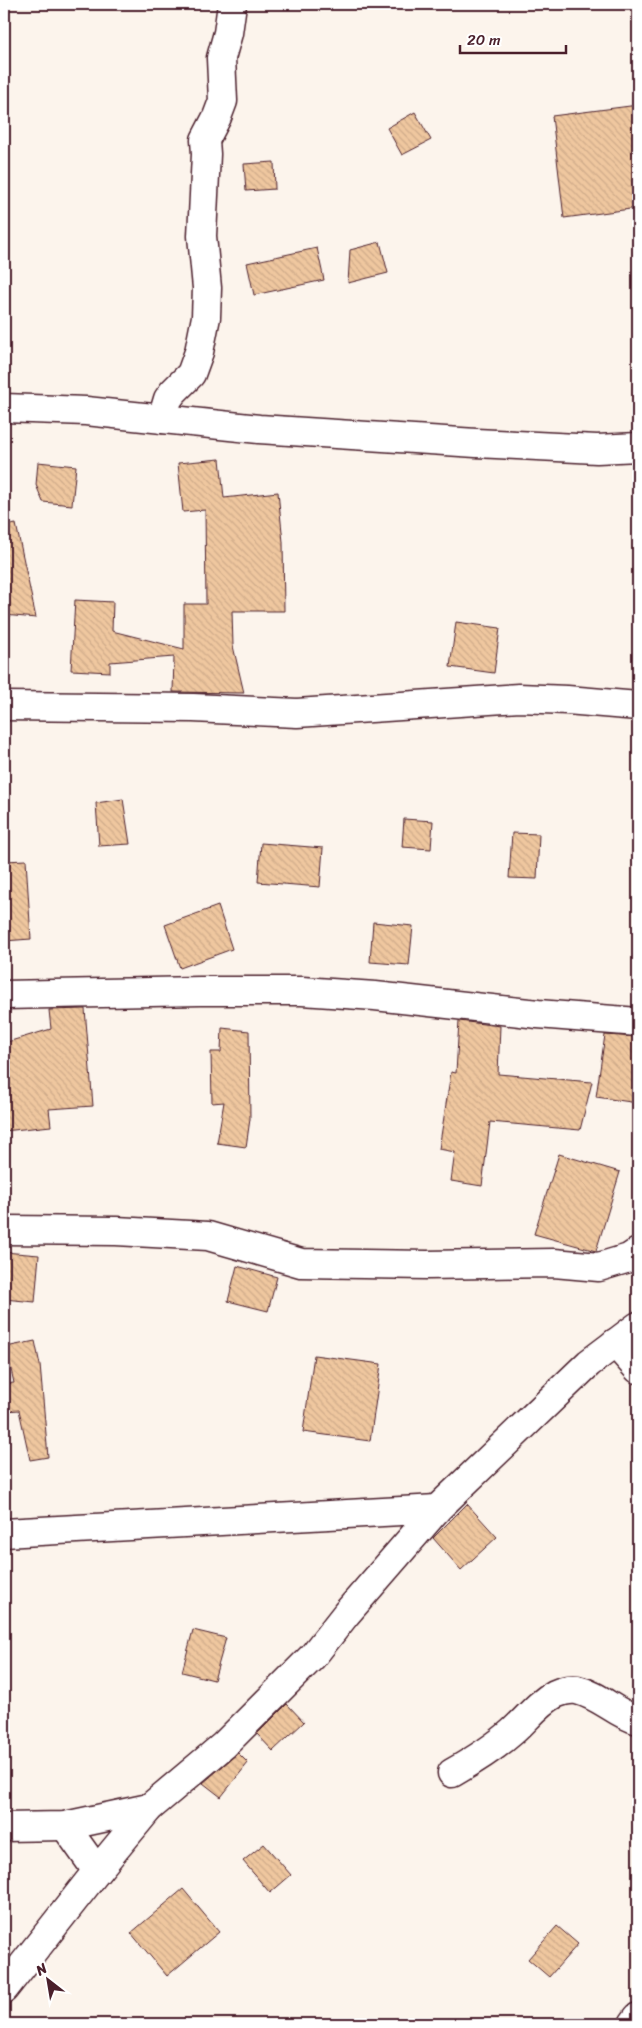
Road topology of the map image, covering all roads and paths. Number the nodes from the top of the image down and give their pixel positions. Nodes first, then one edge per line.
1 (232, 4) edge
2 (4, 408) edge
3 (162, 419) junction
4 (638, 447) edge
5 (4, 706) edge
6 (638, 706) edge
7 (4, 995) edge
8 (638, 1022) edge
9 (4, 1230) edge
10 (638, 1252) edge
11 (638, 1326) edge
12 (615, 1343) junction
13 (638, 1369) edge
14 (437, 1509) junction
15 (4, 1533) edge
16 (638, 1720) edge
17 (452, 1773) dead end
18 (149, 1808) junction
19 (65, 1826) junction
20 (4, 1827) edge
21 (97, 1871) junction
22 (4, 1989) edge
23 (638, 2017) edge
24 (633, 2024) edge

1 - 3 street
2 - 3 street
3 - 4 street
5 - 6 street
7 - 8 street
9 - 10 street
11 - 12 street
12 - 13 street
12 - 14 street
14 - 15 street
14 - 18 street
16 - 17 street
18 - 19 street
18 - 21 street
19 - 20 street
19 - 21 street
21 - 22 street
23 - 24 street

